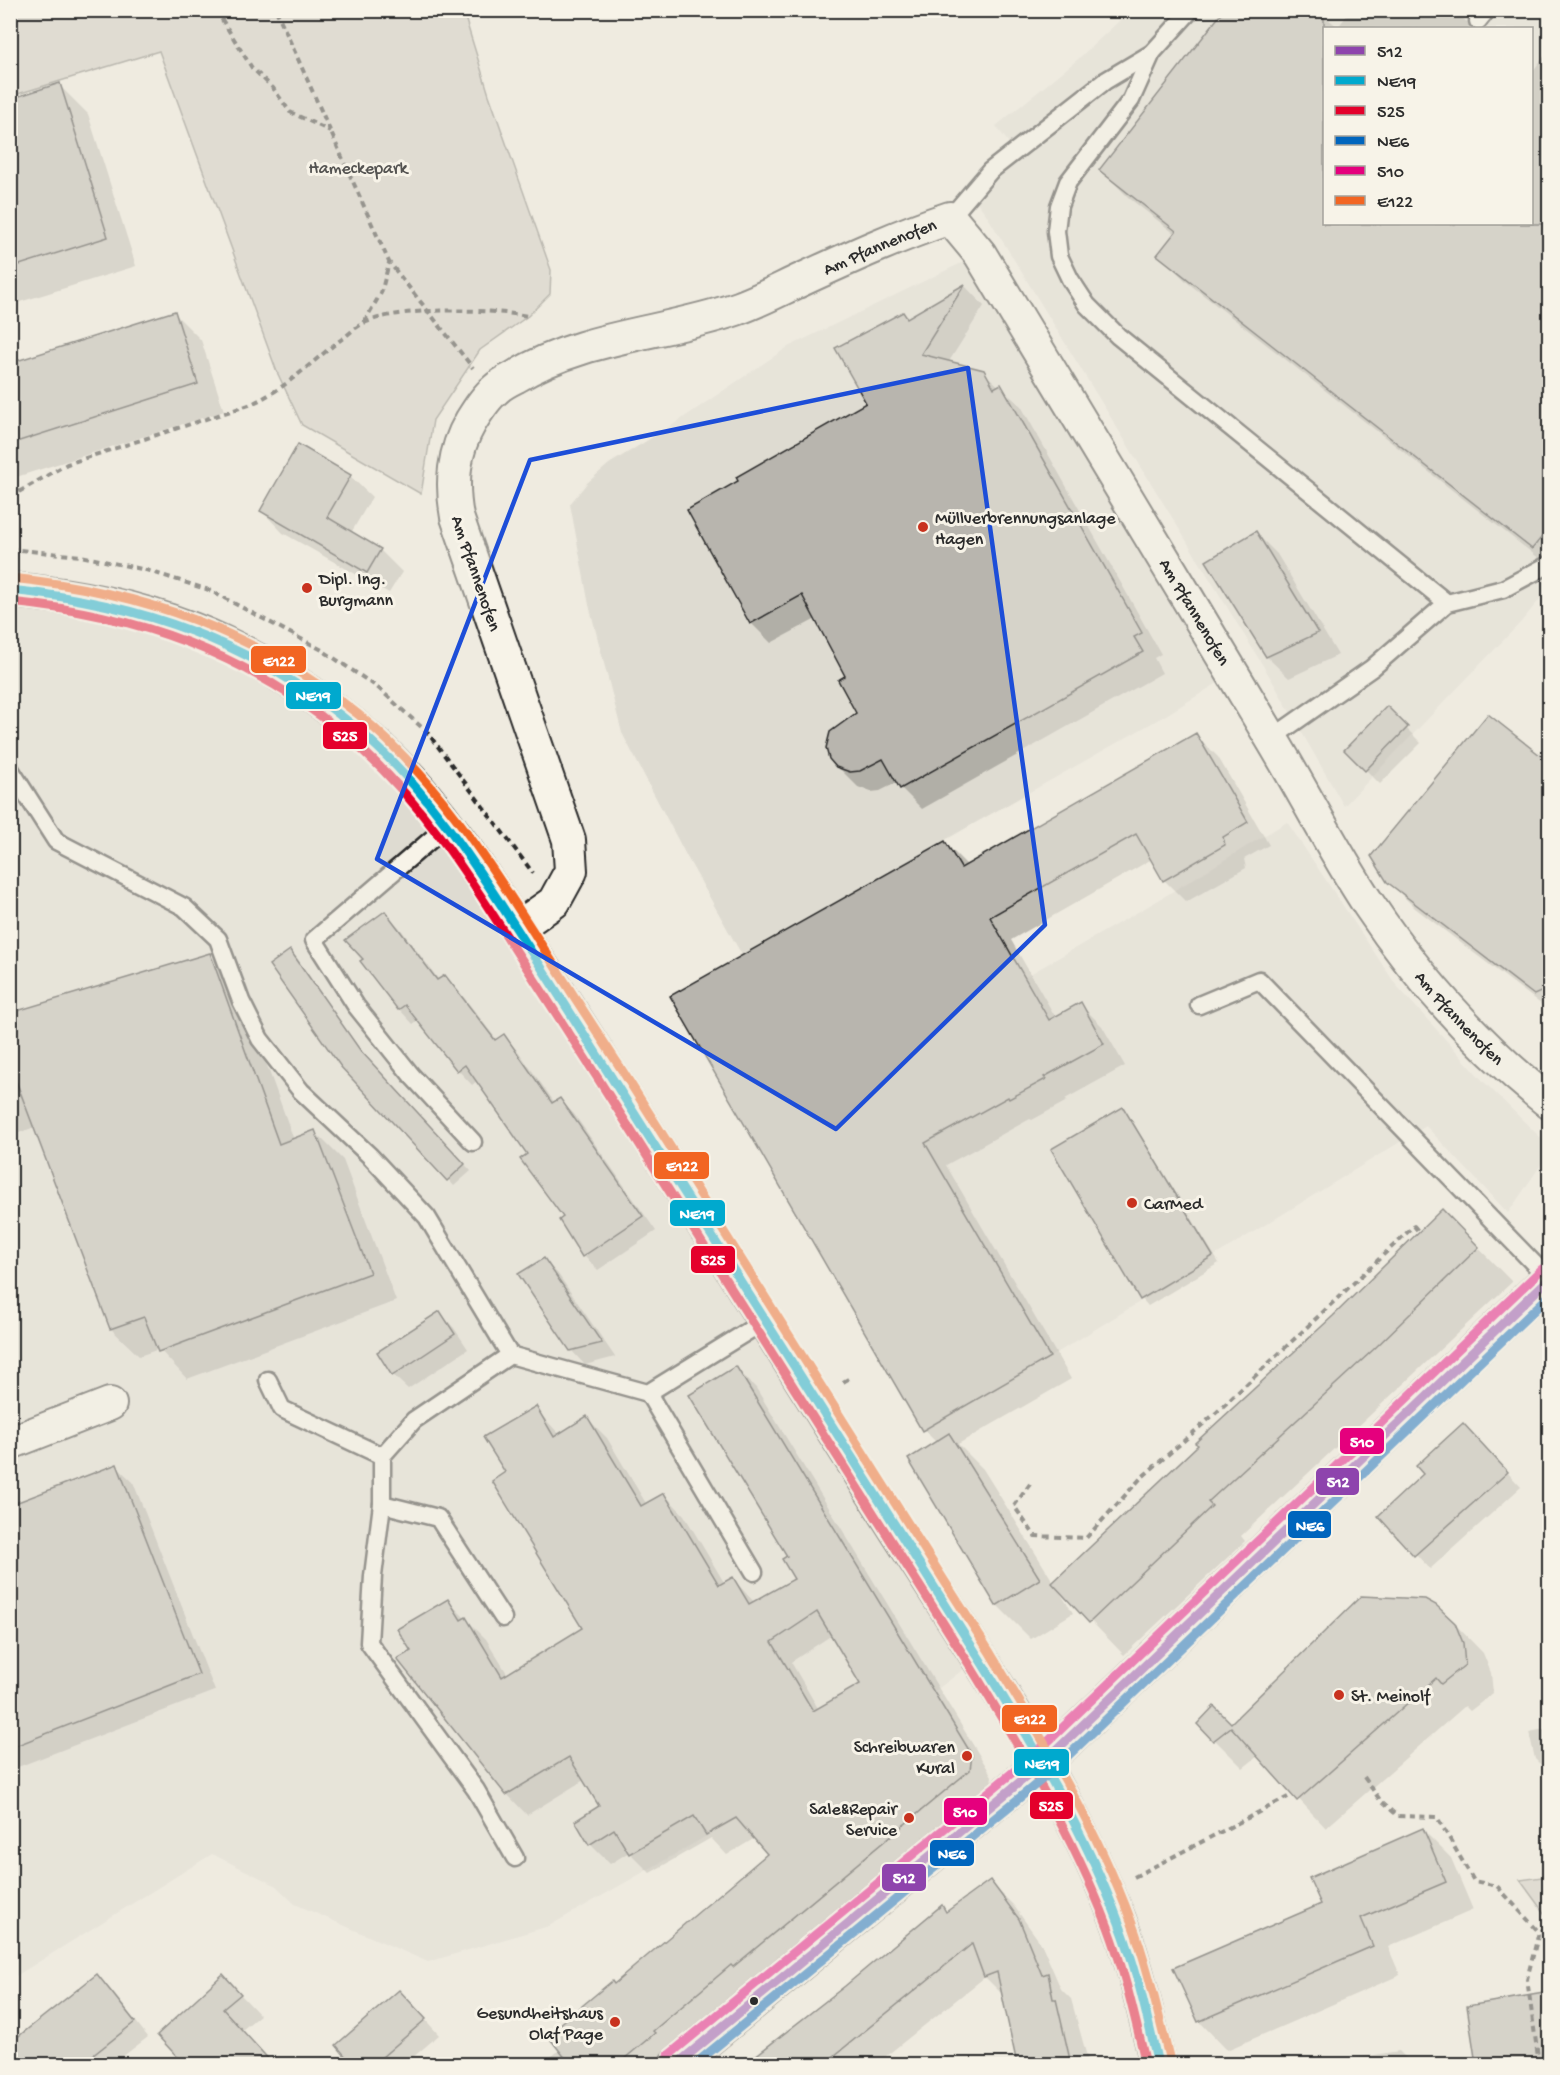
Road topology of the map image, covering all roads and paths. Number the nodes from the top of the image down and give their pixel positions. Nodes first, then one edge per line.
1 (216, 10) edge
2 (276, 10) edge
3 (1191, 10) edge
4 (1152, 53) junction
5 (331, 132) junction
6 (950, 218) junction
7 (390, 262) junction
8 (428, 311) junction
9 (528, 316) dead end
10 (364, 323) junction
11 (496, 388) junction
12 (10, 497) edge
13 (1550, 564) edge
14 (10, 590) edge
15 (1447, 603) junction
16 (1272, 738) junction
17 (10, 769) edge
18 (448, 825) junction
19 (517, 928) junction
20 (1199, 1005) dead end
21 (1550, 1103) edge
22 (473, 1142) dead end
23 (1419, 1232) dead end
24 (1549, 1278) edge
25 (766, 1320) junction
26 (510, 1355) junction
27 (268, 1380) dead end
28 (648, 1393) junction
29 (110, 1404) dead end
30 (10, 1443) edge
31 (382, 1456) junction
32 (1030, 1484) dead end
33 (382, 1504) junction
34 (754, 1572) dead end
35 (503, 1618) dead end
36 (1043, 1763) junction
37 (1364, 1777) dead end
38 (1288, 1797) dead end
39 (515, 1858) dead end
40 (1106, 1892) junction
41 (1550, 1926) edge
42 (1539, 1932) junction
43 (677, 2064) edge
44 (1158, 2064) edge
45 (1539, 2064) edge

1 - 5 path
2 - 5 path
3 - 4 lane
4 - 6 lane
4 - 15 lane
5 - 7 path
6 - 11 street, Am Pfannenofen
6 - 16 street, Am Pfannenofen
7 - 8 path
7 - 10 path
8 - 9 path
8 - 10 path
8 - 11 path
10 - 12 path
11 - 19 street, Am Pfannenofen
13 - 15 lane
14 - 18 main road
15 - 16 lane
16 - 21 street, Am Pfannenofen
17 - 26 lane
18 - 19 main road
18 - 22 lane
19 - 25 main road
20 - 24 lane
23 - 32 path
24 - 36 main road
25 - 28 lane
25 - 36 main road
26 - 28 lane
26 - 31 lane
27 - 31 lane
28 - 34 lane
29 - 30 street
31 - 33 lane
33 - 35 lane
33 - 39 lane
36 - 40 main road
36 - 43 main road
37 - 42 path
38 - 40 path
40 - 44 main road
41 - 42 path
42 - 45 path

